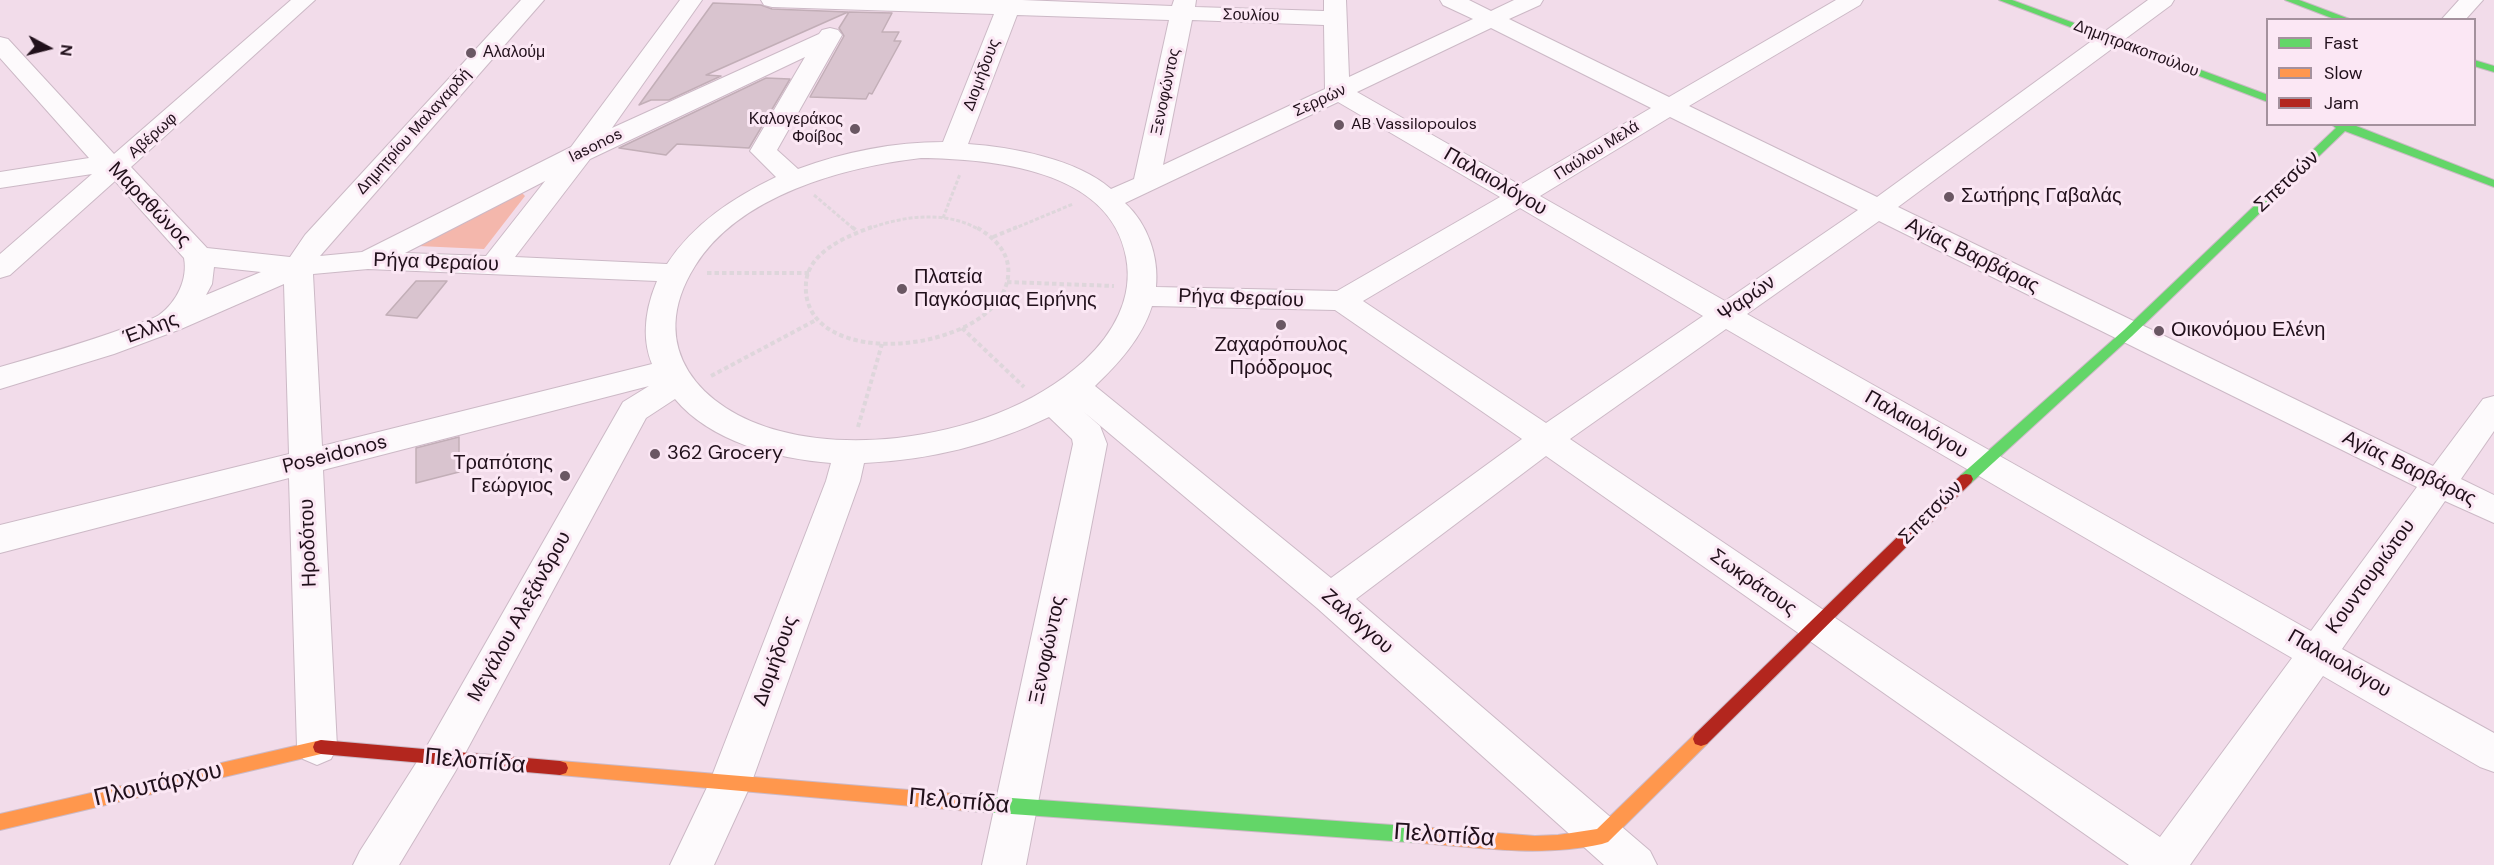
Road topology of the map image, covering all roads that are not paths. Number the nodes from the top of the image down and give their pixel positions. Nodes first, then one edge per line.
1 (304, 0) edge
2 (533, 0) edge
3 (691, 0) edge
4 (772, 0) edge
5 (1451, 0) edge
6 (1532, 0) edge
7 (1852, 0) edge
8 (2004, 0) edge
9 (2163, 0) edge
10 (2290, 0) edge
11 (2472, 0) edge
12 (850, 1) edge
13 (1010, 4) edge
14 (1184, 7) edge
15 (1335, 9) edge
16 (2342, 18) edge
17 (2454, 18) edge
18 (1491, 20) junction
19 (827, 39) junction
20 (2109, 39) junction
21 (0, 44) edge
22 (2476, 63) edge
23 (2494, 69) edge
24 (1339, 92) junction
25 (2266, 98) edge
26 (1668, 107) junction
27 (2341, 126) edge
28 (2345, 126) edge
29 (963, 150) junction
30 (580, 154) junction
31 (113, 165) junction
32 (794, 179) junction
33 (0, 180) edge
34 (2494, 183) edge
35 (1146, 184) junction
36 (1103, 197) junction
37 (1522, 197) junction
38 (1877, 210) junction
39 (198, 256) junction
40 (368, 260) junction
41 (494, 265) junction
42 (298, 267) junction
43 (0, 269) edge
44 (675, 273) junction
45 (1141, 292) junction
46 (1342, 301) junction
47 (1724, 315) junction
48 (171, 322) junction
49 (2128, 333) junction
50 (0, 378) edge
51 (676, 381) junction
52 (1056, 398) junction
53 (2494, 407) edge
54 (1101, 427) junction
55 (1547, 438) junction
56 (850, 453) junction
57 (306, 463) junction
58 (1982, 463) junction
59 (2439, 483) junction
60 (2494, 510) edge
61 (0, 539) edge
62 (1330, 598) junction
63 (1817, 627) junction
64 (2318, 652) junction
65 (317, 747) junction
66 (2494, 754) edge
67 (441, 759) junction
68 (730, 784) junction
69 (1016, 807) junction
70 (0, 822) edge
71 (1602, 836) junction
72 (375, 865) edge
73 (692, 865) edge
74 (1004, 865) edge
75 (1635, 865) edge
76 (2165, 865) edge

1 - 31 street, Αβέρωφ
2 - 42 street, Δημητρίου Μαλαγαρδή
3 - 30 street
4 - 12 street, Σουλίου
5 - 18 street, Αγίας Βαρβάρας
6 - 18 street, Σερρών
7 - 26 street, Παύλου Μελά
8 - 20 street, Δημητρακοπούλου
9 - 20 street, Ψαρών
10 - 16 street
11 - 17 street
12 - 13 street, Σουλίου
12 - 19 street
13 - 14 street, Σουλίου
13 - 29 street, Διομήδους
14 - 15 street, Σουλίου
14 - 35 street, Ξενοφώντος
15 - 24 street
18 - 24 street, Σερρών
18 - 26 street, Αγίας Βαρβάρας
19 - 30 street, Iasonos
19 - 32 street
20 - 25 street, Δημητρακοπούλου
20 - 38 street, Ψαρών
21 - 31 street, Μαραθώνος
22 - 23 street
24 - 35 street, Σερρών
24 - 37 street, Παλαιολόγου
26 - 37 street, Παύλου Μελά
26 - 38 street, Αγίας Βαρβάρας
27 - 49 street, Σπετσών
28 - 34 street
29 - 32 street
29 - 36 street
30 - 40 street, Iasonos
30 - 41 street
31 - 33 street
31 - 39 street, Μαραθώνος
31 - 43 street, Αβέρωφ
32 - 44 street
35 - 36 street, Σερρών
36 - 45 street
37 - 46 street, Παύλου Μελά
37 - 47 street, Παλαιολόγου
38 - 47 street, Ψαρών
38 - 49 street, Αγίας Βαρβάρας
39 - 42 street, Ρήγα Φεραίου
39 - 48 street, Μαραθώνος
40 - 41 street, Ρήγα Φεραίου
40 - 42 street, Ρήγα Φεραίου
41 - 44 street, Ρήγα Φεραίου
42 - 48 street, Έλλης
42 - 57 street, Ηροδότου
44 - 51 street
45 - 46 street, Ρήγα Φεραίου
45 - 52 street
46 - 55 street, Σωκράτους
47 - 55 street, Ψαρών
47 - 58 street, Παλαιολόγου
48 - 50 street, Έλλης
49 - 58 street, Σπετσών
49 - 59 street, Αγίας Βαρβάρας
51 - 56 street
51 - 57 street, Poseidonos
51 - 67 street, Μεγάλου Αλεξάνδρου
52 - 54 street, Ζαλόγγου
52 - 56 street
53 - 59 street, Κουντουριώτου
54 - 62 street, Ζαλόγγου
54 - 69 street, Ξενοφώντος
55 - 62 street, Ψαρών
55 - 63 street, Σωκράτους
56 - 68 street, Διομήδους
57 - 61 street, Poseidonos
57 - 65 street, Ηροδότου
58 - 63 street, Σπετσών
58 - 64 street, Παλαιολόγου
59 - 60 street, Αγίας Βαρβάρας
59 - 64 street, Κουντουριώτου
62 - 71 street, Ζαλόγγου
63 - 71 street, Σπετσών
63 - 76 street, Σωκράτους
64 - 66 street, Παλαιολόγου
64 - 76 street, Κουντουριώτου
65 - 67 street, Πελοπίδα
65 - 70 street, Πλουτάρχου
67 - 68 street, Πελοπίδα
67 - 72 street, Μεγάλου Αλεξάνδρου
68 - 69 street, Πελοπίδα
68 - 73 street, Διομήδους
69 - 71 street, Πελοπίδα
69 - 74 street, Ξενοφώντος
71 - 75 street, Ζαλόγγου

